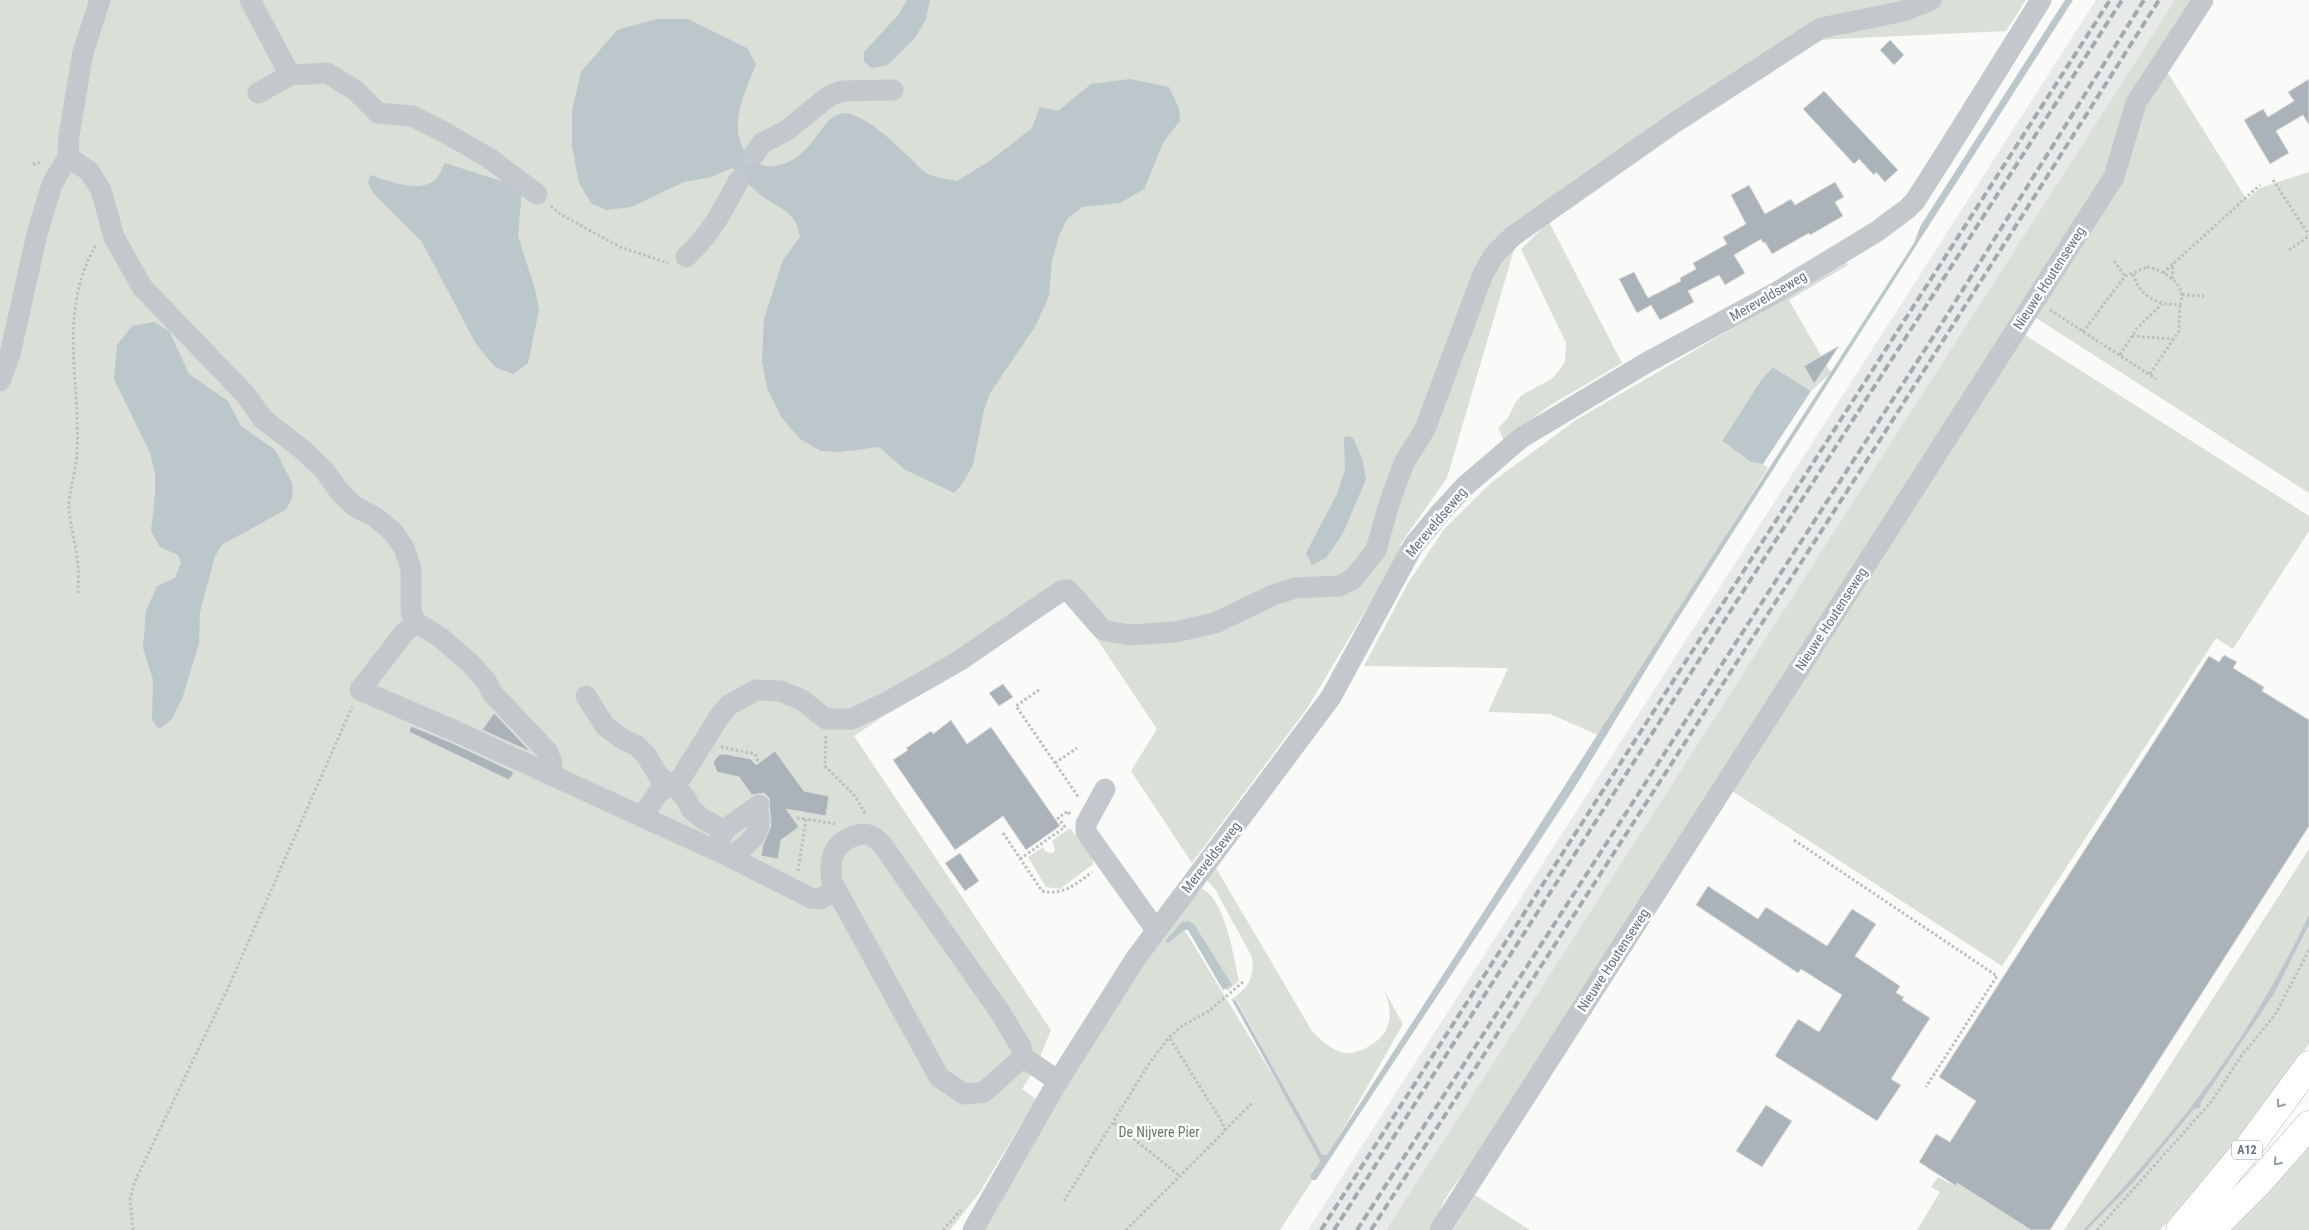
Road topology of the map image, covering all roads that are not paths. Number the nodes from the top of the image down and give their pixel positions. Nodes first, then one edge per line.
1 (100, 0) edge
2 (250, 0) edge
3 (1931, 0) edge
4 (2041, 0) edge
5 (2203, 0) edge
6 (290, 74) junction
7 (893, 90) dead end
8 (258, 93) dead end
9 (753, 156) dead end
10 (68, 157) junction
11 (739, 180) dead end
12 (538, 194) road end
13 (686, 257) road end
14 (0, 381) edge
15 (416, 622) junction
16 (586, 696) dead end
17 (550, 775) junction
18 (673, 785) junction
19 (1105, 789) dead end
20 (642, 817) junction
21 (724, 830) junction
22 (724, 854) junction
23 (836, 890) junction
24 (1156, 930) junction
25 (1023, 1057) junction
26 (2309, 1065) edge
27 (1058, 1081) junction
28 (2309, 1125) edge
29 (974, 1230) edge
30 (1440, 1230) edge
31 (2180, 1230) edge
32 (2211, 1230) edge

1 - 10 street
2 - 6 street
3 - 18 street
4 - 24 street, Mereveldseweg
5 - 30 street, Nieuwe Houtenseweg
6 - 8 street
6 - 12 street
7 - 9 street
10 - 14 street
10 - 15 street
11 - 13 street
15 - 17 street
15 - 17 street
16 - 18 street
17 - 20 street
18 - 20 street
18 - 21 street
19 - 24 street
20 - 22 street
21 - 22 street
21 - 22 street
22 - 23 street
23 - 25 street
23 - 25 street
24 - 27 street, Mereveldseweg
25 - 27 street
26 -> 31 highway, A12
27 - 29 street, Mereveldseweg
28 -> 32 highway, A12

